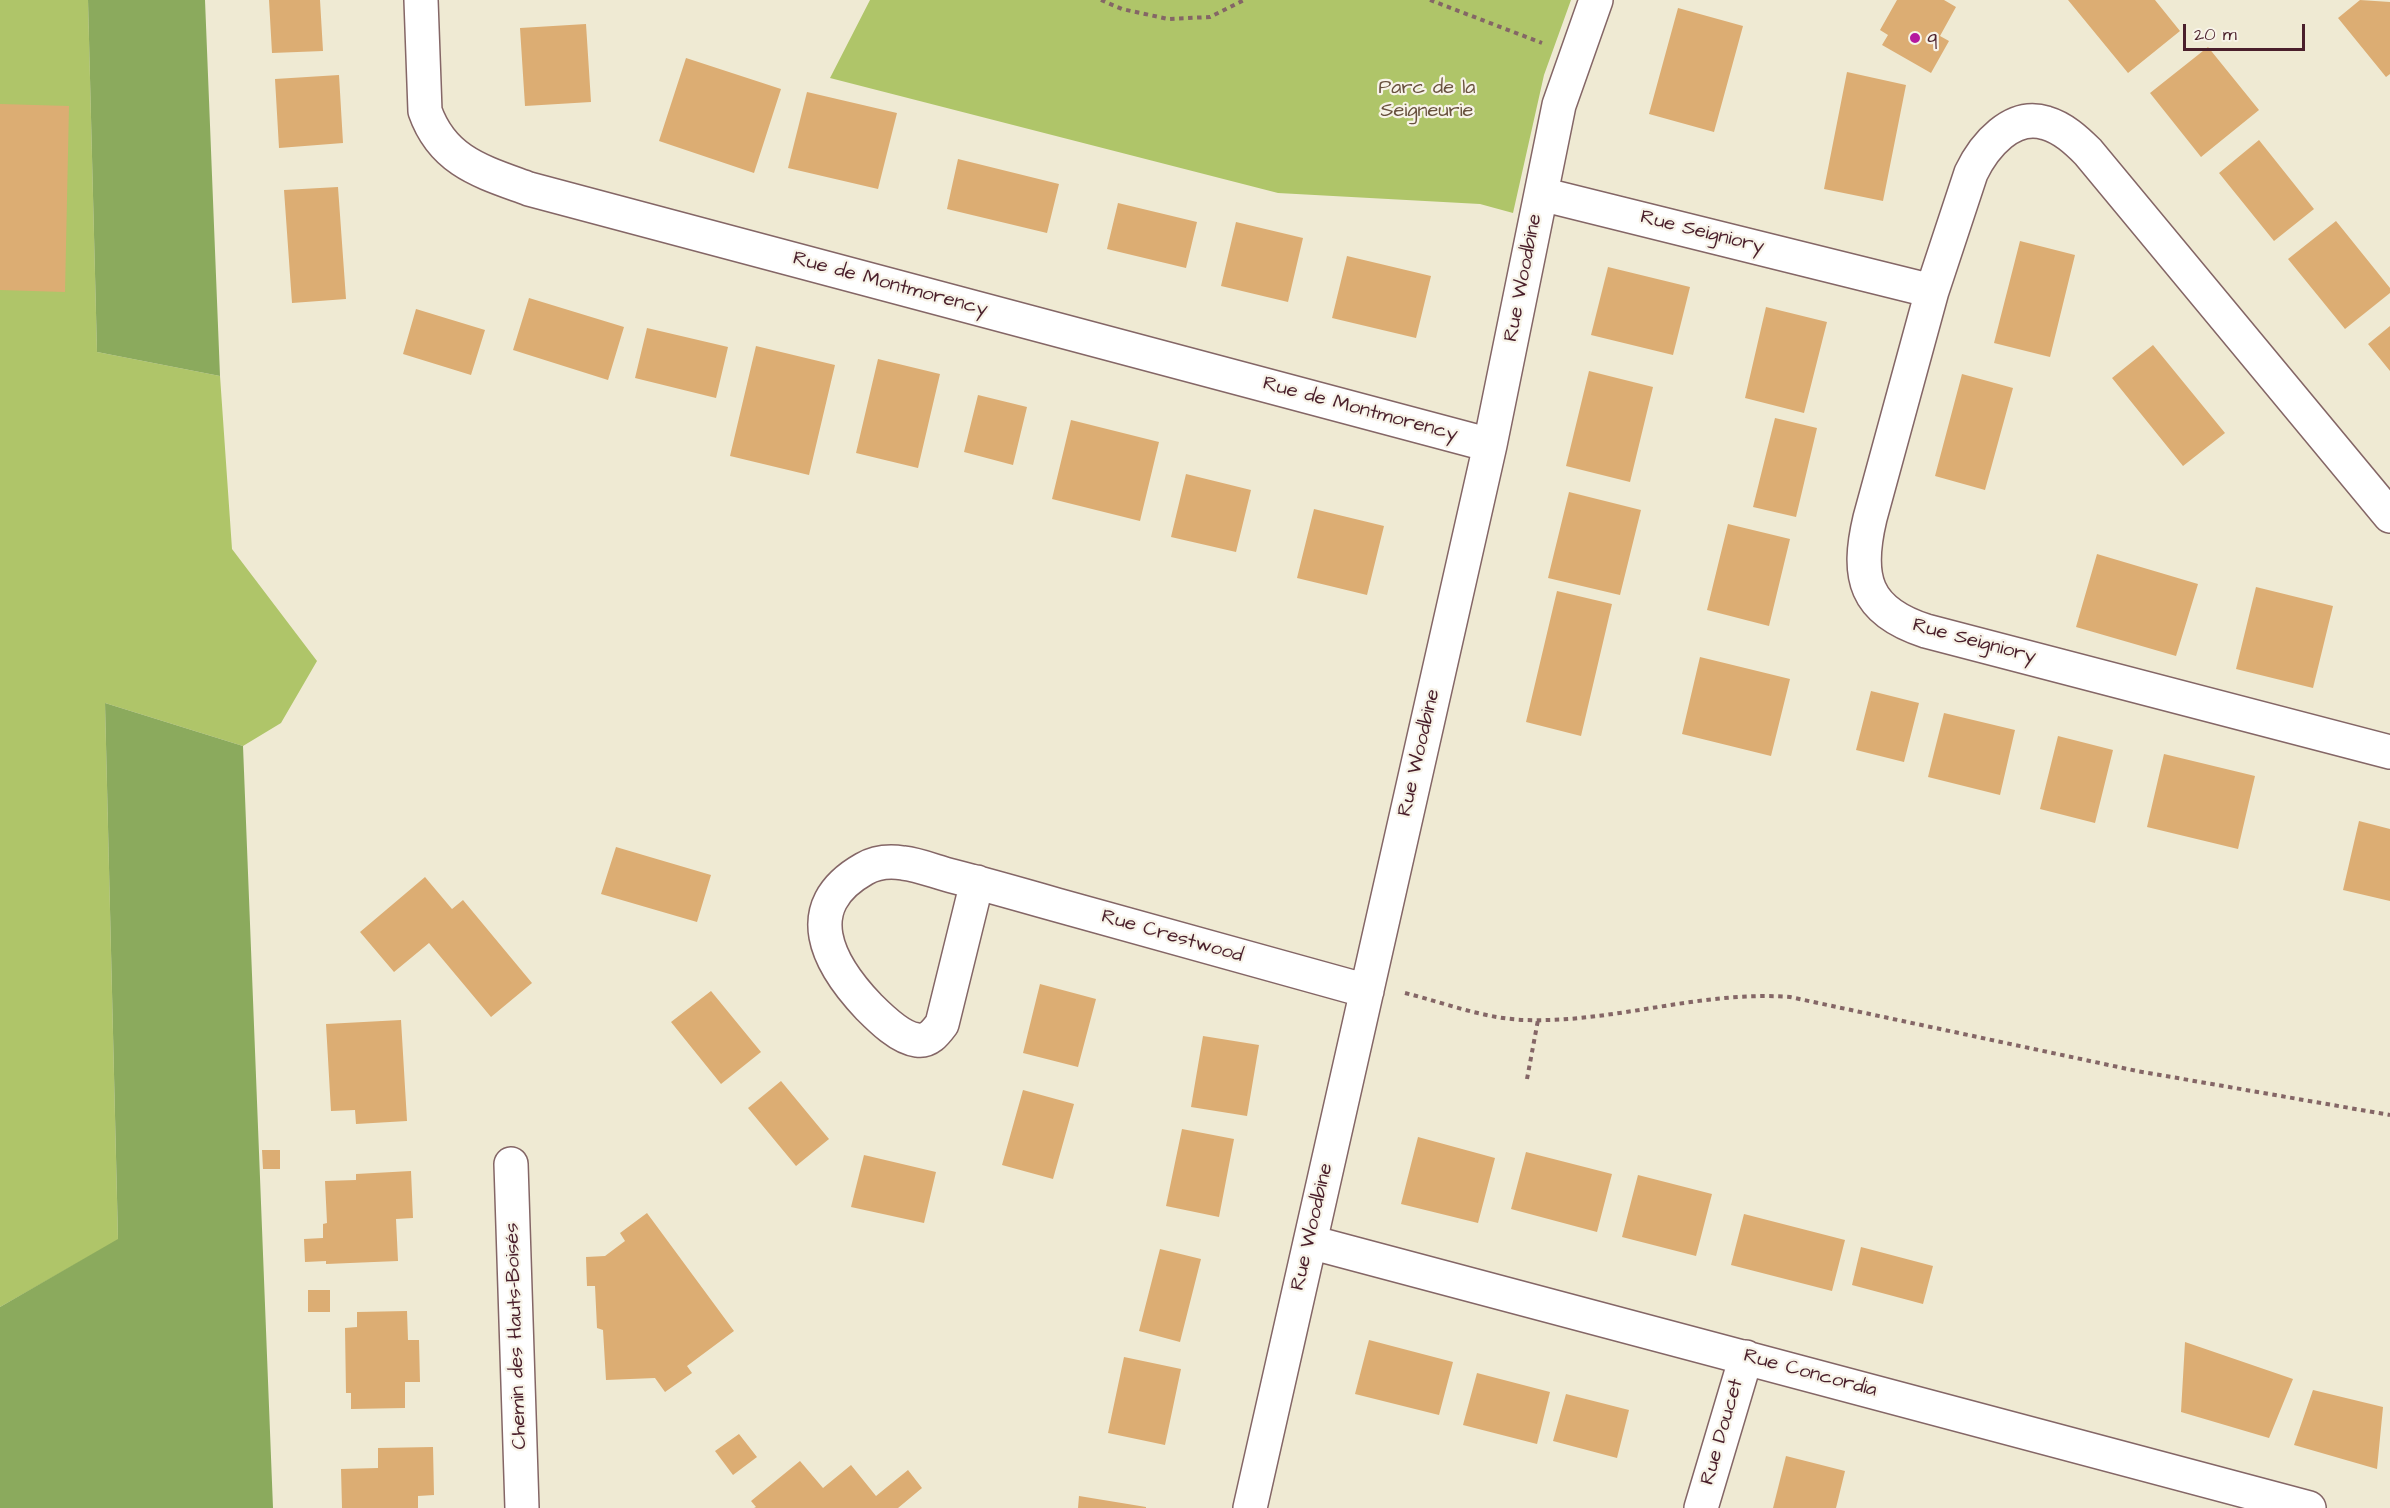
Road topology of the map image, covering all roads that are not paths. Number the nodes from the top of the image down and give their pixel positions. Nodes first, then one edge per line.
1 (422, 0) edge
2 (1596, 0) edge
3 (1541, 194) junction
4 (1932, 291) junction
5 (1490, 445) junction
6 (2390, 516) edge
7 (2390, 752) edge
8 (977, 882) junction
9 (1367, 991) junction
10 (511, 1164) dead end
11 (1310, 1242) junction
12 (1746, 1357) junction
13 (522, 1508) edge
14 (1250, 1508) edge
15 (1701, 1508) edge
16 (2309, 1508) edge

1 - 5 street, Rue de Montmorency
2 - 3 street, Rue Woodbine
3 - 4 street, Rue Seigniory
3 - 5 street, Rue Woodbine
4 - 6 street, Rue Seigniory
4 - 7 street, Rue Seigniory
5 - 9 street, Rue Woodbine
8 - 8 street, Rue Crestwood
8 - 9 street, Rue Crestwood
9 - 11 street, Rue Woodbine
10 - 13 street, Chemin des Hauts-Boisés
11 - 12 street, Rue Concordia
11 - 14 street, Rue Woodbine
12 - 15 street, Rue Doucet
12 - 16 street, Rue Concordia

